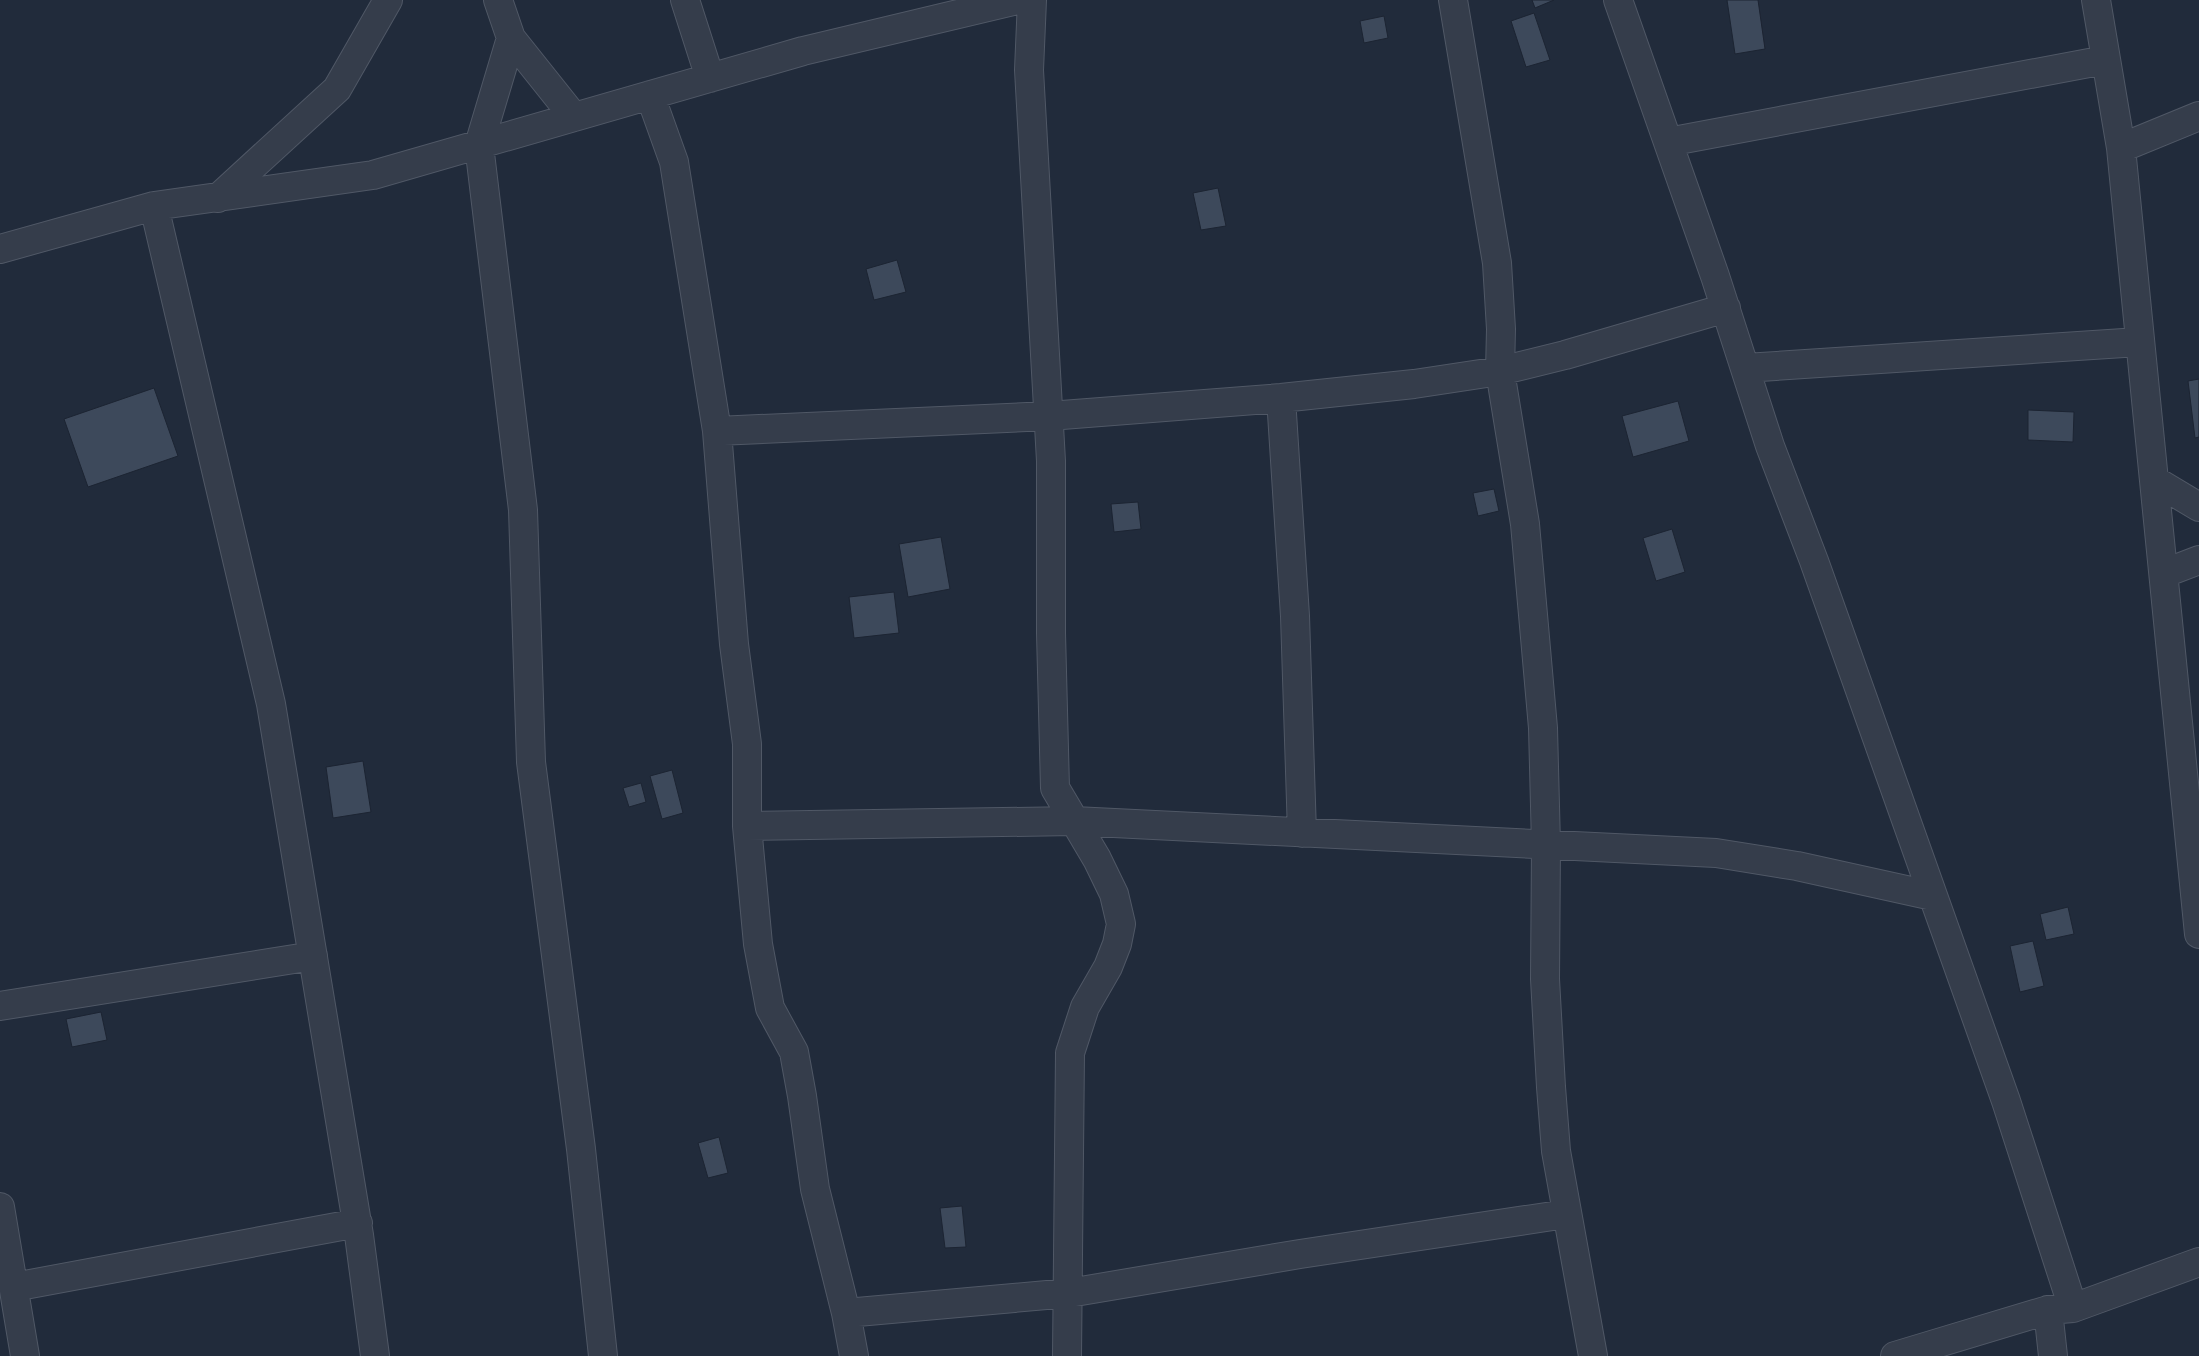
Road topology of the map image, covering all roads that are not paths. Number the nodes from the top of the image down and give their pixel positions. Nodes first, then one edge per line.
1 (388, 0) edge
2 (498, 0) edge
3 (684, 0) edge
4 (1016, 0) edge
5 (1032, 0) edge
6 (1453, 0) edge
7 (1618, 0) edge
8 (2096, 0) edge
9 (511, 38) junction
10 (2105, 60) junction
11 (710, 78) junction
12 (650, 95) junction
13 (2199, 116) edge
14 (574, 117) junction
15 (1668, 142) junction
16 (479, 144) junction
17 (2121, 148) junction
18 (218, 198) junction
19 (154, 206) junction
20 (0, 248) edge
21 (1726, 308) junction
22 (2139, 342) junction
23 (1745, 368) junction
24 (1500, 371) junction
25 (1281, 398) junction
26 (1050, 416) junction
27 (716, 431) junction
28 (2154, 480) junction
29 (2199, 507) edge
30 (2199, 560) edge
31 (2165, 574) junction
32 (1074, 821) junction
33 (748, 826) junction
34 (1302, 833) junction
35 (1546, 845) junction
36 (2196, 886) edge
37 (1933, 896) junction
38 (2199, 934) edge
39 (313, 956) junction
40 (0, 1006) edge
41 (0, 1207) edge
42 (1566, 1214) junction
43 (358, 1223) junction
44 (2199, 1262) edge
45 (14, 1287) junction
46 (1069, 1293) junction
47 (2060, 1309) junction
48 (846, 1313) junction
49 (15, 1341) edge
50 (375, 1356) edge
51 (603, 1356) edge
52 (854, 1356) edge
53 (1067, 1356) edge
54 (1592, 1356) edge
55 (1895, 1356) edge
56 (2053, 1356) edge

1 - 18 street
2 - 9 street
3 - 11 street
4 - 11 street
5 - 26 street
6 - 24 street
7 - 15 street
8 - 10 street
9 - 14 street
9 - 16 street
10 - 15 street
10 - 17 street
11 - 12 street
12 - 14 street
12 - 27 street
13 - 17 street
14 - 16 street
15 - 21 street
16 - 18 street
16 - 51 street
17 - 22 street
18 - 19 street
19 - 20 street
19 - 39 street
21 - 23 street
21 - 24 street
22 - 23 street
22 - 28 street
23 - 37 street
24 - 25 street
24 - 35 street
25 - 26 street
25 - 34 street
26 - 27 street
26 - 32 street
27 - 33 street
28 - 29 street
28 - 31 street
30 - 31 street
31 - 36 street
32 - 33 street
32 - 34 street
32 - 46 street
33 - 48 street
34 - 35 street
35 - 37 street
35 - 42 street
36 - 38 street
37 - 47 street
39 - 40 street
39 - 43 street
41 - 45 street
42 - 46 street
42 - 54 street
43 - 45 street
43 - 50 street
44 - 47 street
45 - 49 street
46 - 48 street
46 - 53 street
47 - 55 street
47 - 56 street
48 - 52 street

